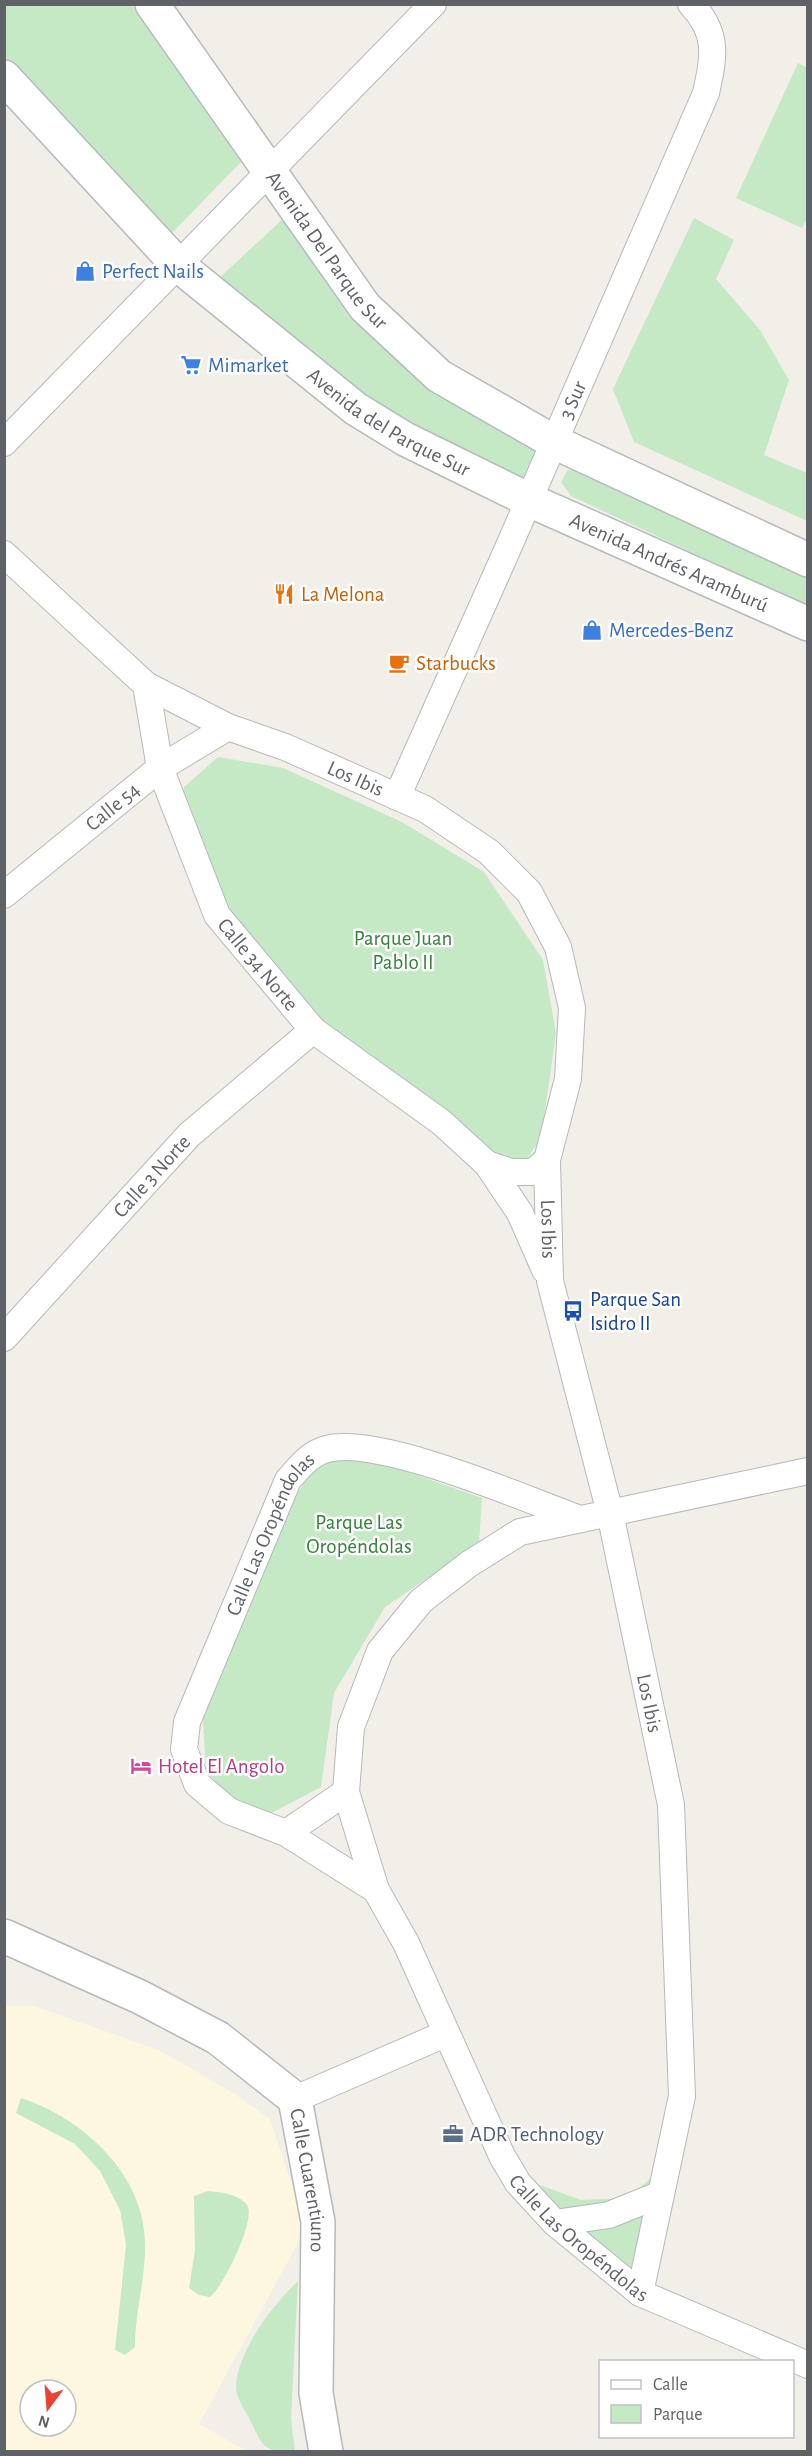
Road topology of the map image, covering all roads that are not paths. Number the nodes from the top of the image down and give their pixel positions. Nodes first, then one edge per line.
1 (152, 4) edge
2 (433, 4) edge
3 (691, 4) edge
4 (4, 77) edge
5 (270, 171) junction
6 (178, 265) junction
7 (554, 442) junction
8 (4, 443) edge
9 (529, 500) junction
10 (4, 554) edge
11 (807, 560) edge
12 (807, 624) edge
13 (146, 685) junction
14 (228, 727) junction
15 (160, 768) junction
16 (397, 797) junction
17 (4, 895) edge
18 (312, 1030) junction
19 (547, 1160) junction
20 (487, 1164) junction
21 (550, 1281) junction
22 (4, 1338) edge
23 (807, 1471) edge
24 (610, 1513) junction
25 (581, 1519) junction
26 (346, 1792) junction
27 (286, 1833) junction
28 (376, 1890) junction
29 (4, 1936) edge
30 (445, 2034) junction
31 (295, 2099) junction
32 (660, 2194) junction
33 (555, 2223) junction
34 (640, 2293) junction
35 (807, 2365) edge
36 (326, 2451) edge

1 - 5 main road, Avenida Del Parque Sur
2 - 5 street
3 - 7 street, 3 Sur
4 - 6 main road, Avenida del Parque Sur
5 - 6 street
5 - 7 main road, Avenida Del Parque Sur
6 - 8 street
6 - 9 main road, Avenida del Parque Sur
7 - 9 street, 3 Sur
7 - 11 main road
9 - 12 main road, Avenida Andrés Aramburú
9 - 16 street, 3 Sur
10 - 13 street, Los Ibis
13 - 14 street, Los Ibis
13 - 15 street, Calle 34 Norte
14 - 15 street, Calle 54
14 - 16 street, Los Ibis
15 - 17 street, Calle 54
15 - 18 street, Calle 34 Norte
16 - 19 street, Los Ibis
18 - 20 street, Calle 34 Norte
18 - 22 street, Calle 3 Norte
19 - 20 street, Calle 34 Norte
19 - 21 street, Los Ibis
20 - 21 street, Calle 34 Norte
21 - 24 street, Los Ibis
23 - 24 street, Calle Las Oropéndolas
24 - 25 street, Calle Las Oropéndolas
24 - 32 street, Los Ibis
25 - 26 street, Calle Las Oropéndolas
25 - 27 street, Calle Las Oropéndolas
26 - 27 street
26 - 28 street, Calle Las Oropéndolas
27 - 28 street, Calle Las Oropéndolas
28 - 30 street, Calle Las Oropéndolas
29 - 31 main road, Calle Cuarentiuno
30 - 31 street
30 - 33 street, Calle Las Oropéndolas
31 - 36 main road, Calle Cuarentiuno
32 - 33 street
32 - 34 street, Los Ibis
33 - 34 street, Calle Las Oropéndolas
34 - 35 street, Calle Las Oropéndolas

